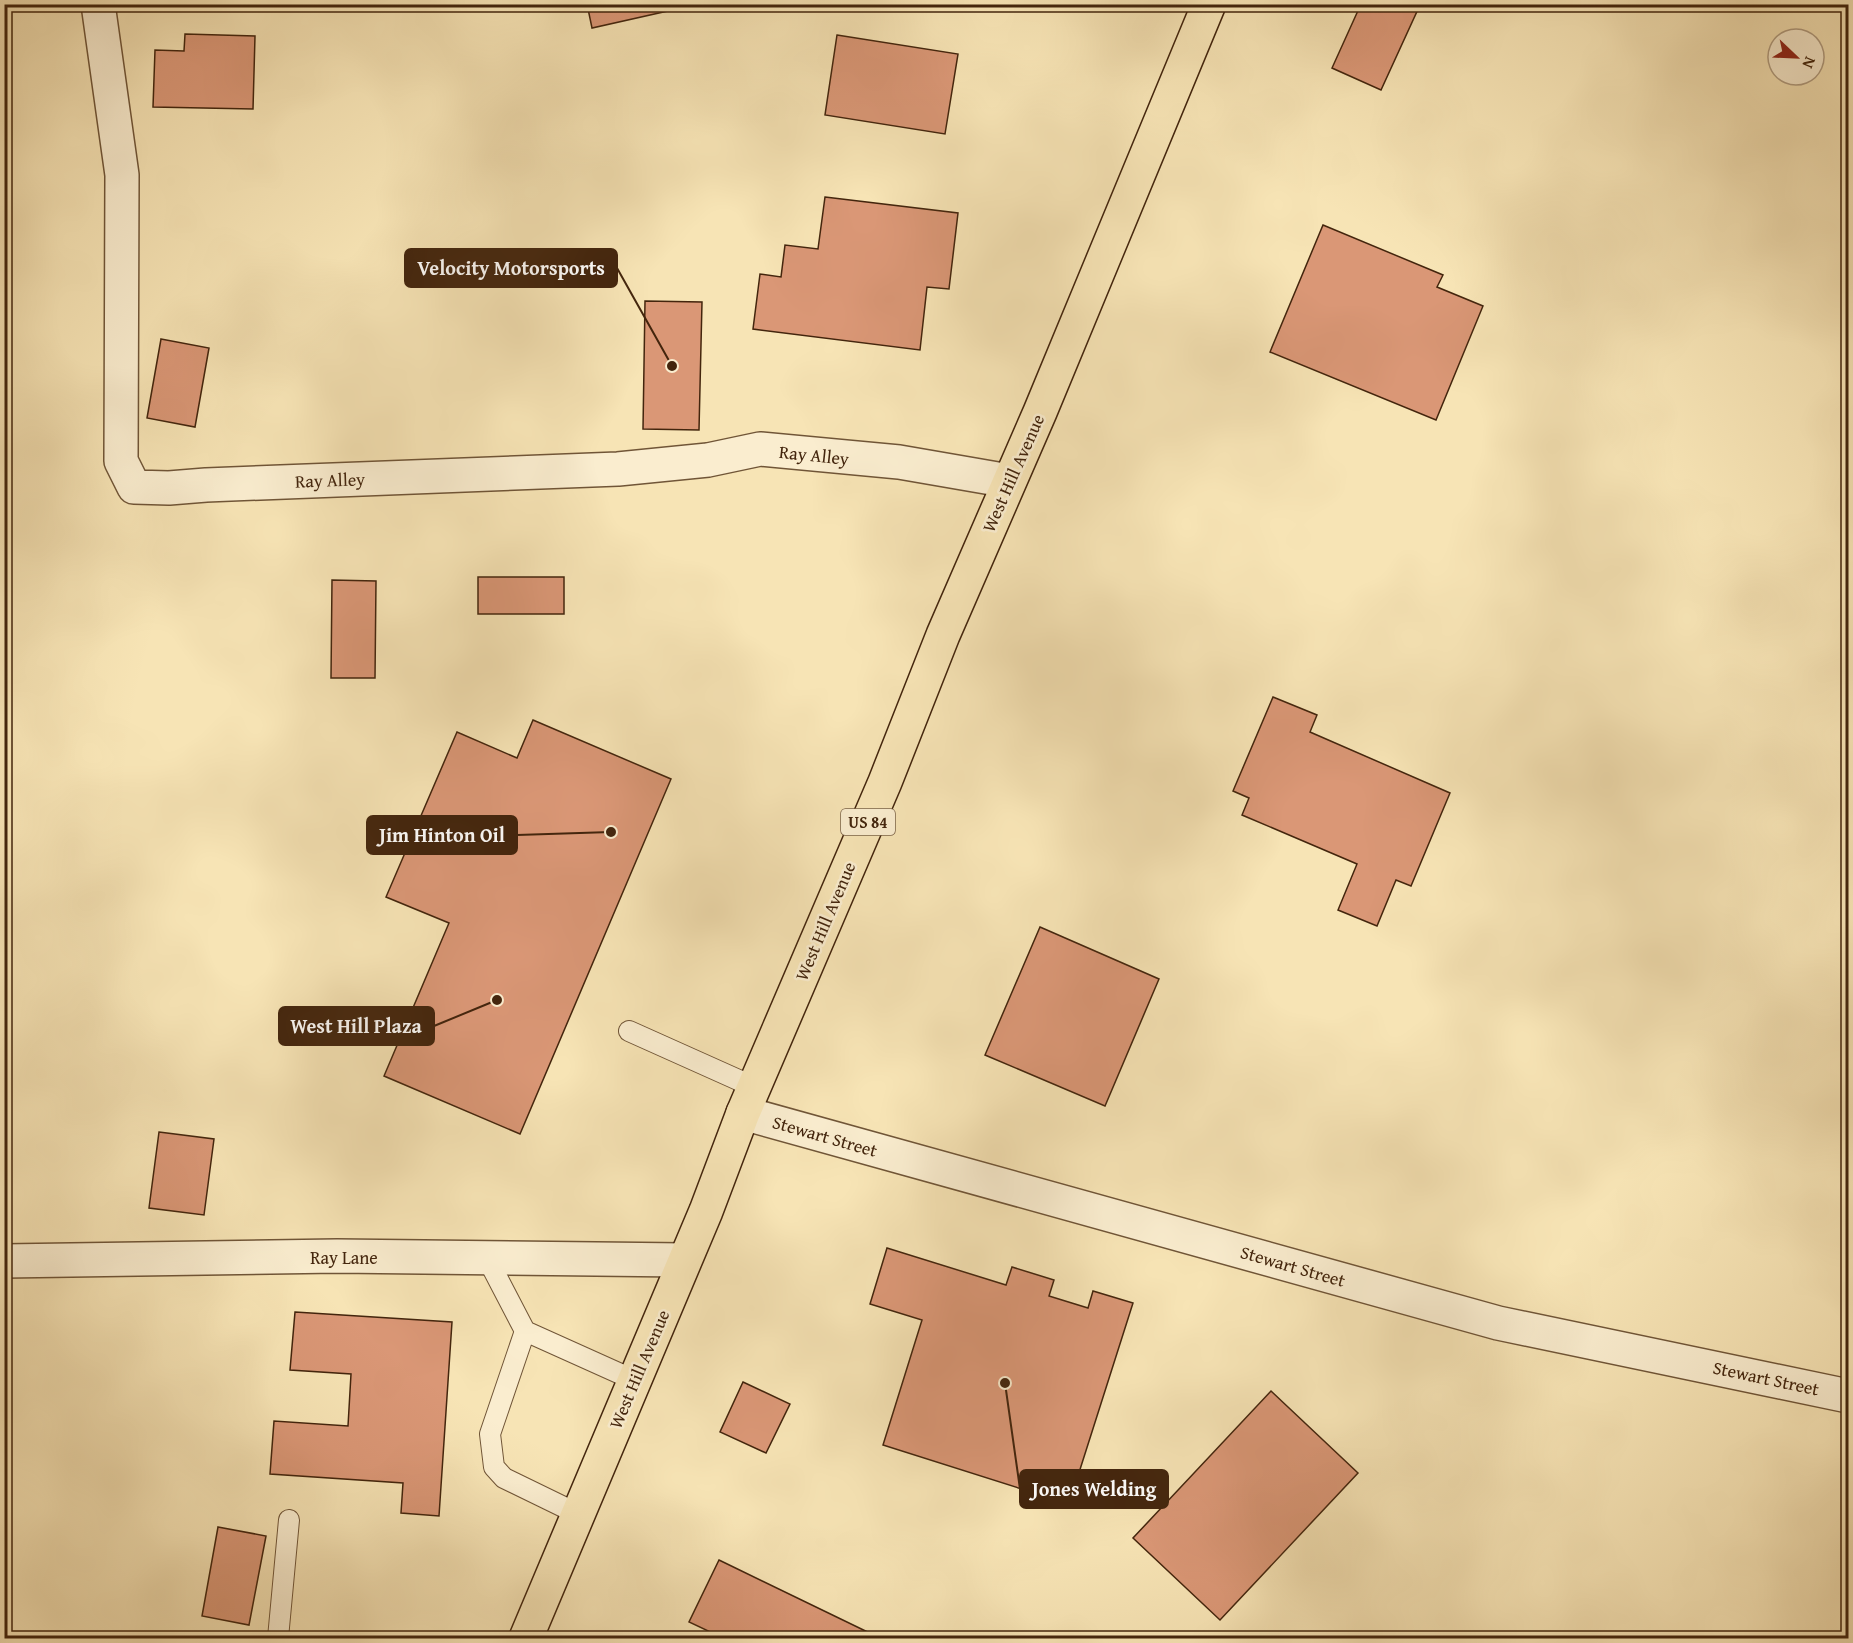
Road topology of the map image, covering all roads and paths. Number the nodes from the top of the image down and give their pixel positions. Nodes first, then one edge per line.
1 (98, 4) edge
2 (1209, 4) edge
3 (1009, 482) junction
4 (628, 1031) dead end
5 (749, 1100) junction
6 (487, 1258) junction
7 (684, 1260) junction
8 (4, 1261) edge
9 (525, 1331) junction
10 (634, 1380) junction
11 (1848, 1396) edge
12 (578, 1514) junction
13 (288, 1520) dead end
14 (278, 1638) edge
15 (526, 1638) edge

1 - 3 street, Ray Alley
2 - 3 highway, West Hill Avenue / US 84
3 - 5 highway, West Hill Avenue / US 84
4 - 5 lane
5 - 7 highway, West Hill Avenue / US 84
5 - 11 street, Stewart Street
6 - 7 street, Ray Lane
6 - 8 street, Ray Lane
6 - 9 lane
7 - 10 highway, West Hill Avenue / US 84
9 - 10 lane
9 - 12 lane
10 - 12 highway, West Hill Avenue / US 84
12 - 15 highway, West Hill Avenue / US 84
13 - 14 lane

